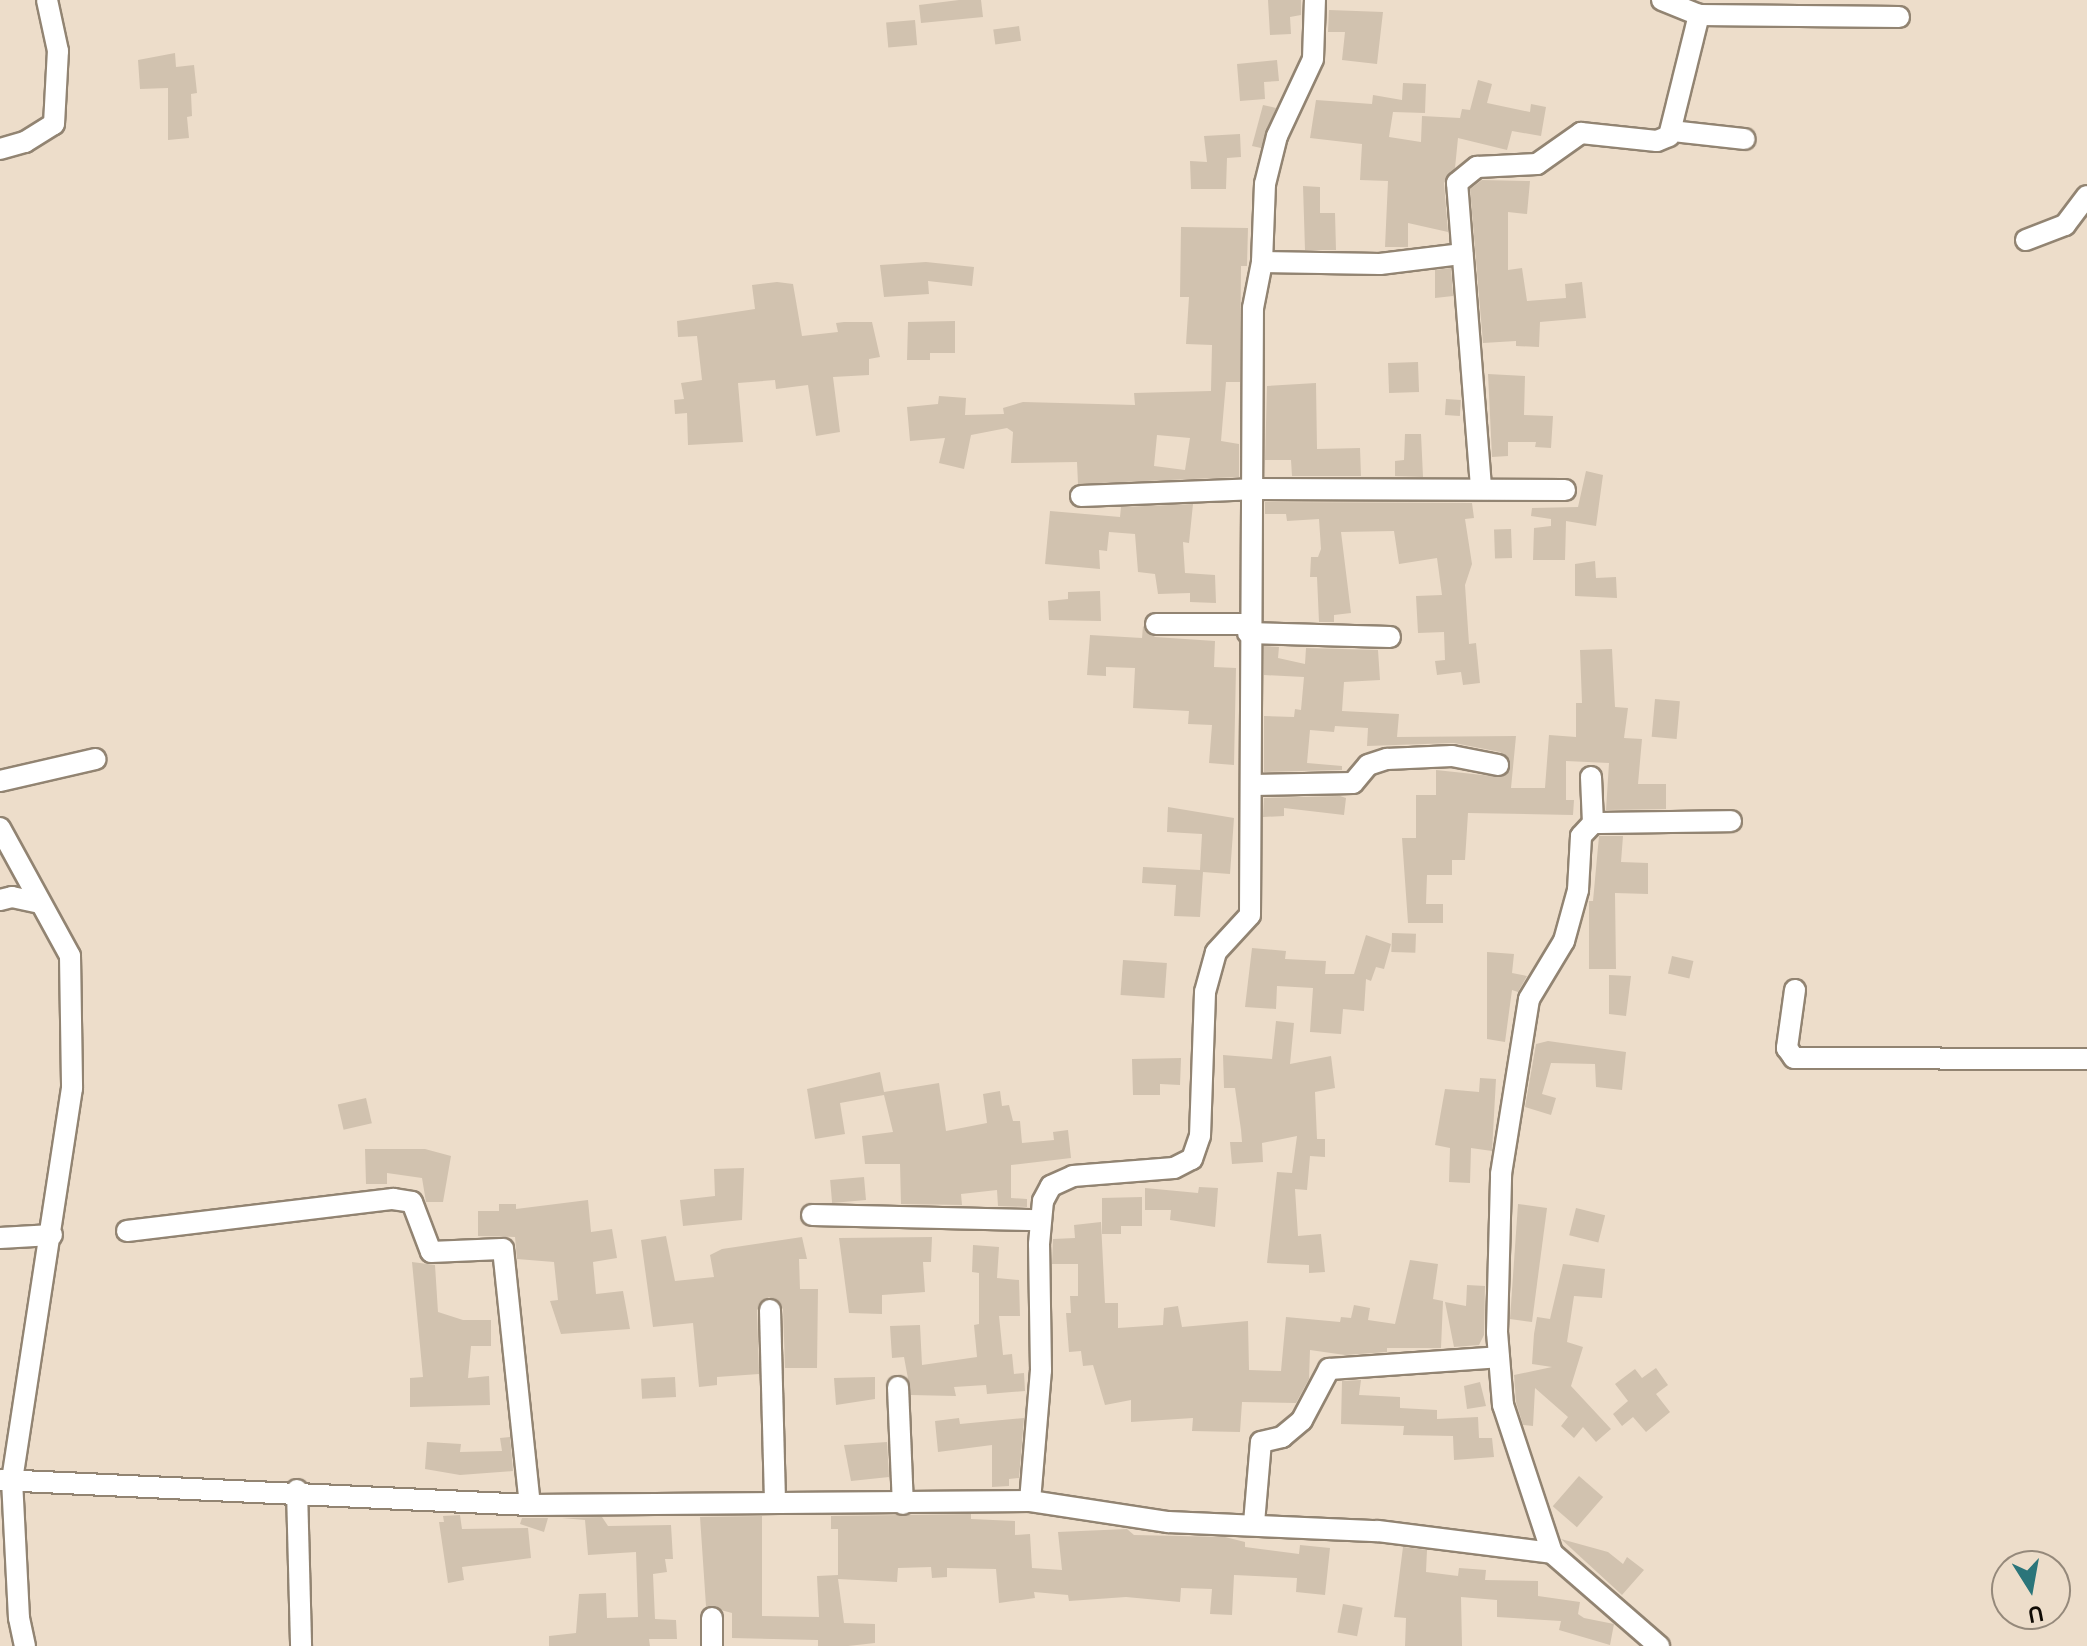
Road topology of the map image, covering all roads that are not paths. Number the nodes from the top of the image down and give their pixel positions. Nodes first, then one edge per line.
1 (47, 0) edge
2 (1315, 0) edge
3 (1662, 0) edge
4 (1699, 15) junction
5 (1899, 17) dead end
6 (1672, 131) junction
7 (1745, 139) dead end
8 (0, 149) edge
9 (2087, 196) edge
10 (2026, 240) dead end
11 (1462, 254) junction
12 (1262, 262) junction
13 (1481, 487) junction
14 (1252, 489) junction
15 (1565, 490) dead end
16 (1081, 496) dead end
17 (1156, 624) dead end
18 (1248, 628) junction
19 (1390, 637) dead end
20 (96, 759) dead end
21 (1498, 765) dead end
22 (1591, 777) dead end
23 (0, 781) edge
24 (1254, 785) junction
25 (1731, 821) dead end
26 (1593, 823) junction
27 (0, 828) edge
28 (0, 900) edge
29 (36, 902) junction
30 (1795, 990) dead end
31 (2087, 1059) edge
32 (812, 1215) dead end
33 (1040, 1220) junction
34 (127, 1231) dead end
35 (52, 1235) junction
36 (0, 1238) edge
37 (770, 1310) dead end
38 (1499, 1357) junction
39 (898, 1387) dead end
40 (6, 1480) edge
41 (297, 1490) junction
42 (775, 1500) junction
43 (1030, 1501) junction
44 (903, 1504) junction
45 (530, 1505) junction
46 (1254, 1523) junction
47 (1552, 1553) junction
48 (712, 1618) dead end
49 (25, 1646) edge
50 (301, 1646) edge
51 (712, 1646) edge
52 (1659, 1646) edge

1 - 8 street
2 - 12 street
3 - 4 street
4 - 5 street
4 - 6 street
6 - 7 street
6 - 11 street
9 - 10 street
11 - 12 street
11 - 13 street
12 - 14 street
13 - 14 street
13 - 15 street
14 - 16 street
14 - 18 street
17 - 18 street
18 - 19 street
18 - 24 street
20 - 23 street
21 - 24 street
22 - 26 street
24 - 33 street
25 - 26 street
26 - 38 street
27 - 29 street
28 - 29 street
29 - 35 street
30 - 31 street
32 - 33 street
33 - 43 street
34 - 45 street
35 - 36 street
35 - 40 street
37 - 42 street
38 - 46 street
38 - 47 street
39 - 44 street
40 - 41 street
40 - 49 street
41 - 45 street
41 - 50 street
42 - 44 street
42 - 45 street
43 - 44 street
43 - 46 street
46 - 47 street
47 - 52 street
48 - 51 street

